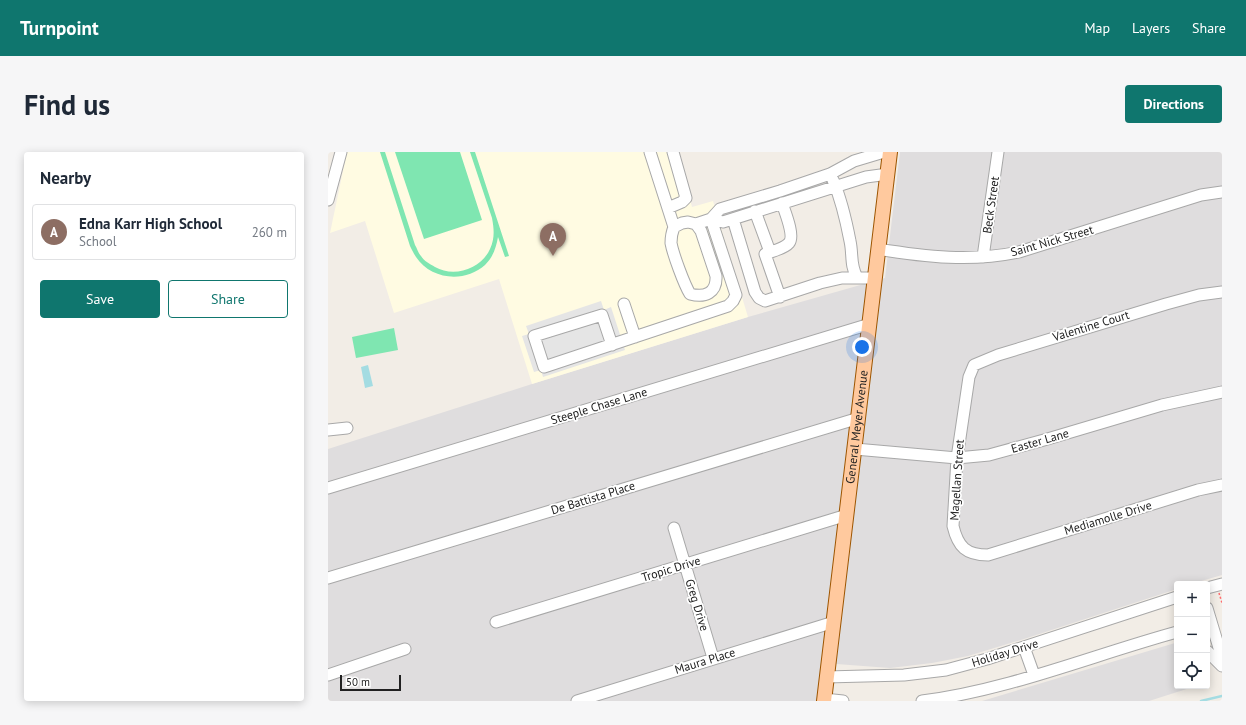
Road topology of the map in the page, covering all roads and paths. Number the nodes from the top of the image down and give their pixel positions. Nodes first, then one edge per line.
1 (341, 152) edge
2 (650, 152) edge
3 (673, 152) edge
4 (884, 152) edge
5 (890, 152) edge
6 (998, 152) edge
7 (830, 174) junction
8 (888, 174) junction
9 (836, 186) junction
10 (1222, 192) edge
11 (328, 200) edge
12 (749, 201) junction
13 (782, 203) junction
14 (668, 208) junction
15 (754, 212) junction
16 (711, 218) junction
17 (733, 219) junction
18 (696, 224) junction
19 (674, 227) junction
20 (878, 249) junction
21 (770, 252) junction
22 (983, 257) junction
23 (857, 278) junction
24 (875, 278) junction
25 (1222, 292) edge
26 (780, 297) junction
27 (624, 304) dead end
28 (870, 324) junction
29 (635, 337) junction
30 (612, 345) junction
31 (969, 377) joint
32 (1222, 392) edge
33 (858, 418) junction
34 (347, 428) dead end
35 (328, 430) edge
36 (855, 449) junction
37 (957, 458) junction
38 (1222, 486) edge
39 (328, 488) edge
40 (847, 515) junction
41 (674, 528) dead end
42 (995, 552) joint
43 (685, 565) junction
44 (328, 578) edge
45 (1222, 585) edge
46 (1210, 587) edge
47 (1174, 598) edge
48 (496, 622) dead end
49 (834, 622) junction
50 (1213, 622) edge
51 (1174, 633) edge
52 (1160, 637) junction
53 (1174, 639) edge
54 (1024, 647) junction
55 (405, 649) dead end
56 (1209, 653) edge
57 (713, 658) junction
58 (1222, 658) edge
59 (1222, 666) edge
60 (328, 675) edge
61 (1034, 675) junction
62 (826, 677) junction
63 (824, 700) edge
64 (577, 701) edge
65 (843, 701) edge
66 (922, 701) edge

1 - 11 street
2 - 14 street
3 - 14 street
4 - 7 street
5 - 8 main road, General Meyer Avenue
6 - 22 street, Beck Street
7 - 9 street
7 - 12 street
8 - 9 street
8 - 20 main road, General Meyer Avenue
9 - 13 street
9 - 23 street
10 - 22 street, Saint Nick Street
12 - 15 street
12 - 16 street
13 - 15 street
13 - 21 street
14 - 19 street
15 - 17 street
15 - 21 street
16 - 17 street
16 - 18 street
16 - 29 street
17 - 26 street
18 - 19 street
18 - 19 street
20 - 22 street, Saint Nick Street
20 - 24 main road, General Meyer Avenue
21 - 26 street
23 - 24 street
23 - 26 street
24 - 28 main road, General Meyer Avenue
25 - 31 street, Valentine Court
27 - 29 street
28 - 33 main road, General Meyer Avenue
28 - 39 street, Steeple Chase Lane
29 - 30 street
30 - 30 street
31 - 37 street, Magellan Street
32 - 37 street, Easter Lane
33 - 36 main road, General Meyer Avenue
33 - 44 street, De Battista Place
34 - 35 street
36 - 37 street, Easter Lane
36 - 40 main road, General Meyer Avenue
37 - 42 street, Magellan Street
38 - 42 street, Mediamolle Drive
40 - 43 street, Tropic Drive
40 - 49 main road, General Meyer Avenue
41 - 43 street, Greg Drive
43 - 48 street, Tropic Drive
43 - 57 street, Greg Drive
45 - 46 street
47 - 54 street, Holiday Drive
49 - 57 street, Maura Place
49 - 62 main road, General Meyer Avenue
50 - 58 street
51 - 52 street
52 - 53 street
52 - 61 street
54 - 61 street
54 - 62 street, Holiday Drive
55 - 60 street
56 - 59 street
57 - 64 street, Maura Place
61 - 66 street
62 - 63 main road, General Meyer Avenue
63 - 65 street

